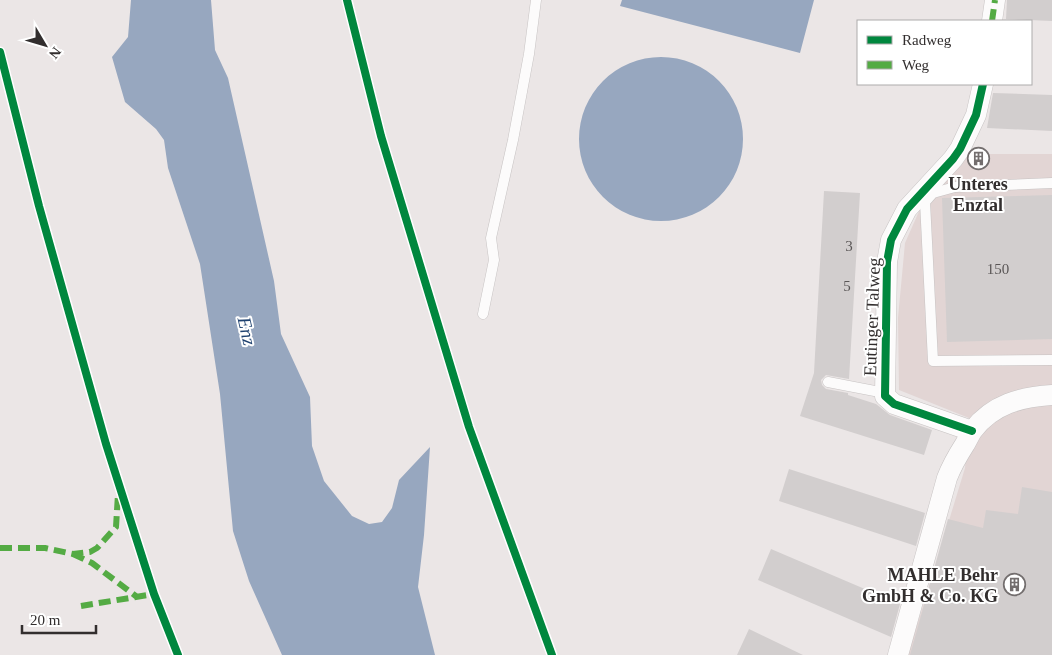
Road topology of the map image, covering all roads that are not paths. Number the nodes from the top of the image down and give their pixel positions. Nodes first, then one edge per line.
1 (536, 0) edge
2 (995, 0) edge
3 (992, 20) edge
4 (983, 85) edge
5 (1052, 184) edge
6 (483, 314) dead end
7 (1052, 360) edge
8 (828, 382) dead end
9 (885, 393) junction
10 (1052, 394) edge
11 (972, 431) junction
12 (898, 655) edge

1 - 6 lane
2 - 3 street
4 - 9 street, Eutinger Talweg
5 - 7 lane
8 - 9 lane
9 - 11 street, Eutinger Talweg
10 - 11 street
11 - 12 street

